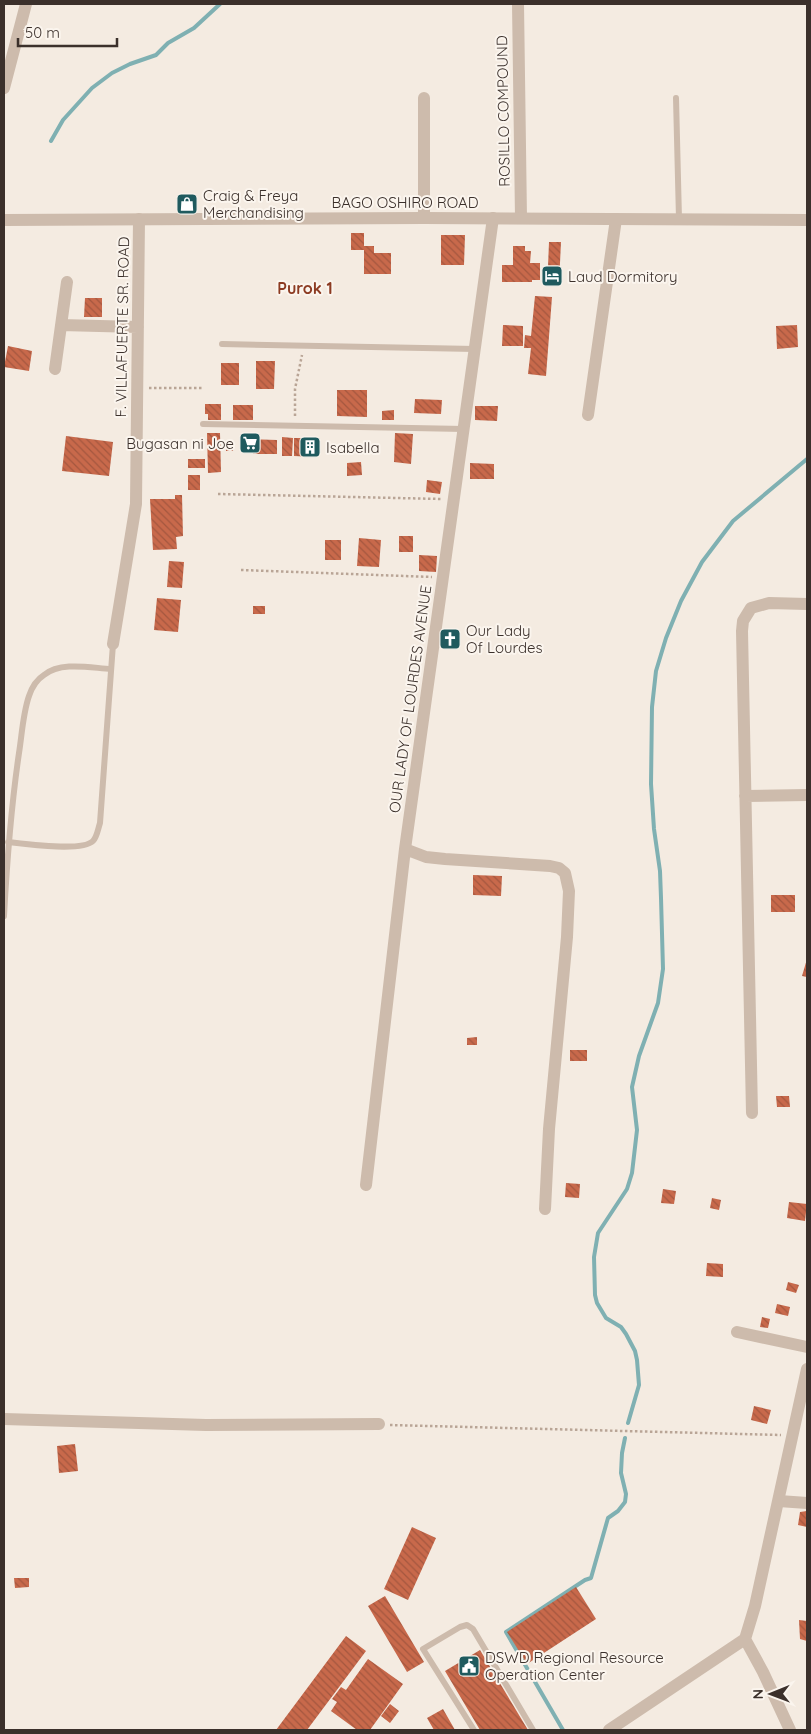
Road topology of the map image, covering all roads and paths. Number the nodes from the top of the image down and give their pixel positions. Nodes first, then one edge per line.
1 (26, 4) edge
2 (518, 4) edge
3 (4, 88) edge
4 (424, 98) dead end
5 (676, 98) dead end
6 (424, 218) junction
7 (493, 218) junction
8 (521, 218) junction
9 (139, 219) junction
10 (616, 219) junction
11 (679, 219) junction
12 (4, 220) edge
13 (807, 220) edge
14 (67, 282) dead end
15 (61, 325) junction
16 (138, 327) junction
17 (222, 344) dead end
18 (305, 346) junction
19 (475, 349) junction
20 (55, 369) dead end
21 (138, 388) junction
22 (203, 388) dead end
23 (588, 415) dead end
24 (203, 424) dead end
25 (296, 426) junction
26 (464, 429) junction
27 (218, 494) dead end
28 (454, 500) junction
29 (241, 570) dead end
30 (443, 577) junction
31 (807, 604) edge
32 (114, 644) joint
33 (111, 669) junction
34 (807, 795) edge
35 (745, 796) junction
36 (8, 842) junction
37 (405, 849) junction
38 (4, 916) edge
39 (752, 1113) dead end
40 (366, 1185) dead end
41 (545, 1209) dead end
42 (737, 1332) dead end
43 (807, 1348) edge
44 (807, 1369) edge
45 (4, 1419) edge
46 (379, 1424) joint
47 (793, 1435) junction
48 (779, 1501) junction
49 (807, 1503) edge
50 (745, 1639) junction
51 (474, 1730) edge
52 (533, 1730) edge
53 (610, 1730) edge
54 (790, 1730) edge

1 - 3 street
2 - 8 street, ROSILLO COMPOUND
4 - 6 street
5 - 11 lane
6 - 7 street, BAGO OSHIRO ROAD
6 - 9 street, BAGO OSHIRO ROAD
7 - 8 street, BAGO OSHIRO ROAD
7 - 19 street, OUR LADY OF LOURDES AVENUE
8 - 10 street, BAGO OSHIRO ROAD
9 - 12 street, BAGO OSHIRO ROAD
9 - 16 street, F. VILLAFUERTE SR. ROAD
10 - 11 street, BAGO OSHIRO ROAD
10 - 23 street
11 - 13 street, BAGO OSHIRO ROAD
14 - 15 street
15 - 16 street
15 - 20 street
16 - 21 street, F. VILLAFUERTE SR. ROAD
17 - 18 lane
18 - 19 lane
18 - 25 path
19 - 26 street, OUR LADY OF LOURDES AVENUE
21 - 22 path
21 - 32 street, F. VILLAFUERTE SR. ROAD
24 - 25 lane
25 - 26 lane
26 - 28 street, OUR LADY OF LOURDES AVENUE
27 - 28 path
28 - 30 street, OUR LADY OF LOURDES AVENUE
29 - 30 path
30 - 37 street, OUR LADY OF LOURDES AVENUE
31 - 35 street
32 - 33 lane
33 - 36 lane
33 - 36 lane
34 - 35 street
35 - 39 street
36 - 38 lane
37 - 40 street, OUR LADY OF LOURDES AVENUE
37 - 41 street
42 - 43 street
44 - 47 street
45 - 46 street
46 - 47 path
47 - 48 street
48 - 49 street
48 - 50 street
50 - 53 street
50 - 54 street
51 - 52 lane

